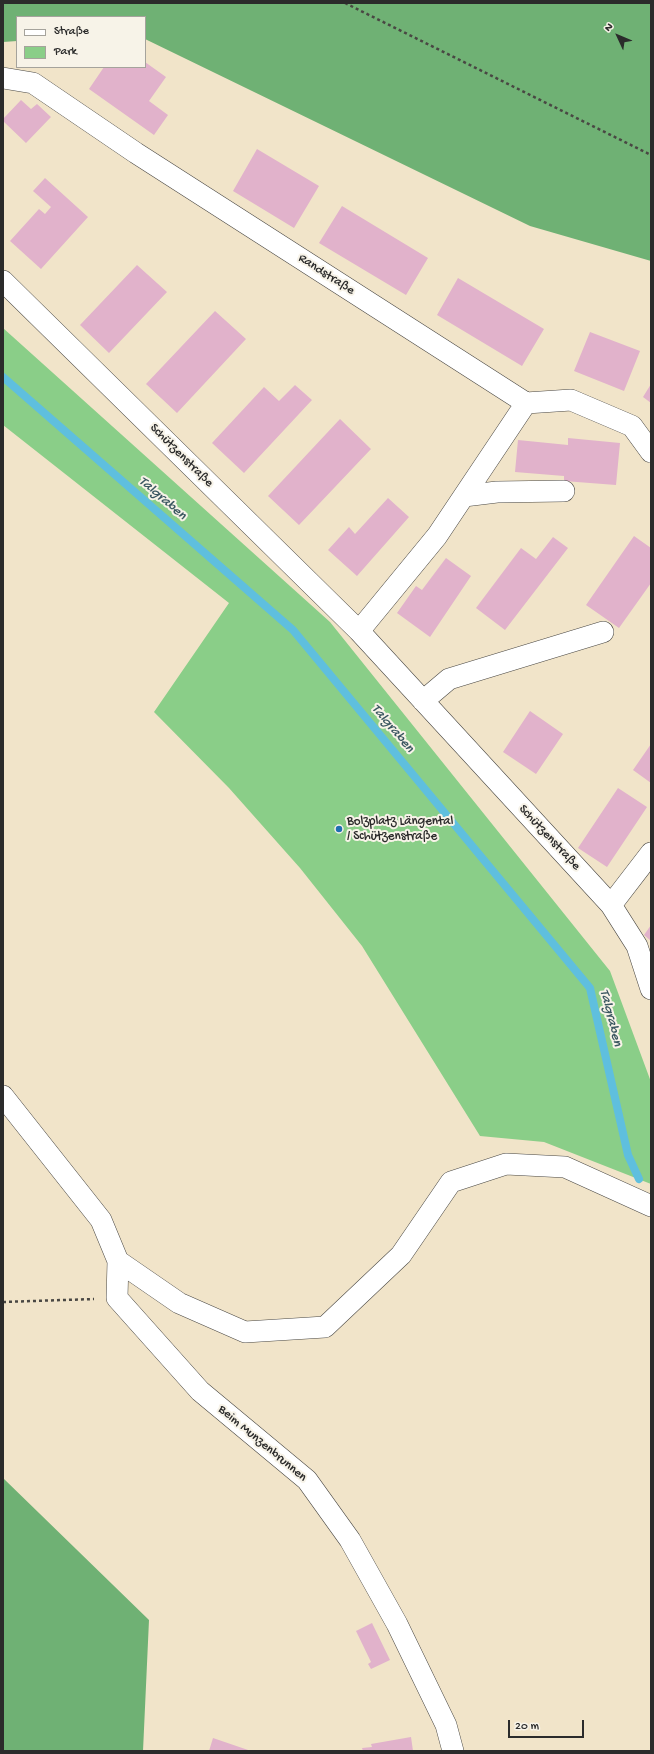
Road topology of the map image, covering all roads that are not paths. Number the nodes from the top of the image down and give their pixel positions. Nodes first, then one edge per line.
1 (3, 78) edge
2 (3, 281) edge
3 (526, 403) junction
4 (651, 452) edge
5 (564, 492) dead end
6 (464, 496) junction
7 (359, 631) junction
8 (603, 632) dead end
9 (423, 701) junction
10 (651, 853) edge
11 (611, 905) junction
12 (651, 989) edge
13 (3, 1096) edge
14 (651, 1206) edge
15 (118, 1261) junction
16 (452, 1751) edge

1 - 3 street, Randstraße
2 - 7 street, Schützenstraße
3 - 4 street
3 - 6 street
5 - 6 street
6 - 7 street
7 - 9 street, Schützenstraße
8 - 9 street
9 - 11 street, Schützenstraße
10 - 11 street
11 - 12 street, Schützenstraße
13 - 15 street
14 - 15 street
15 - 16 street, Beim Munzenbrunnen

